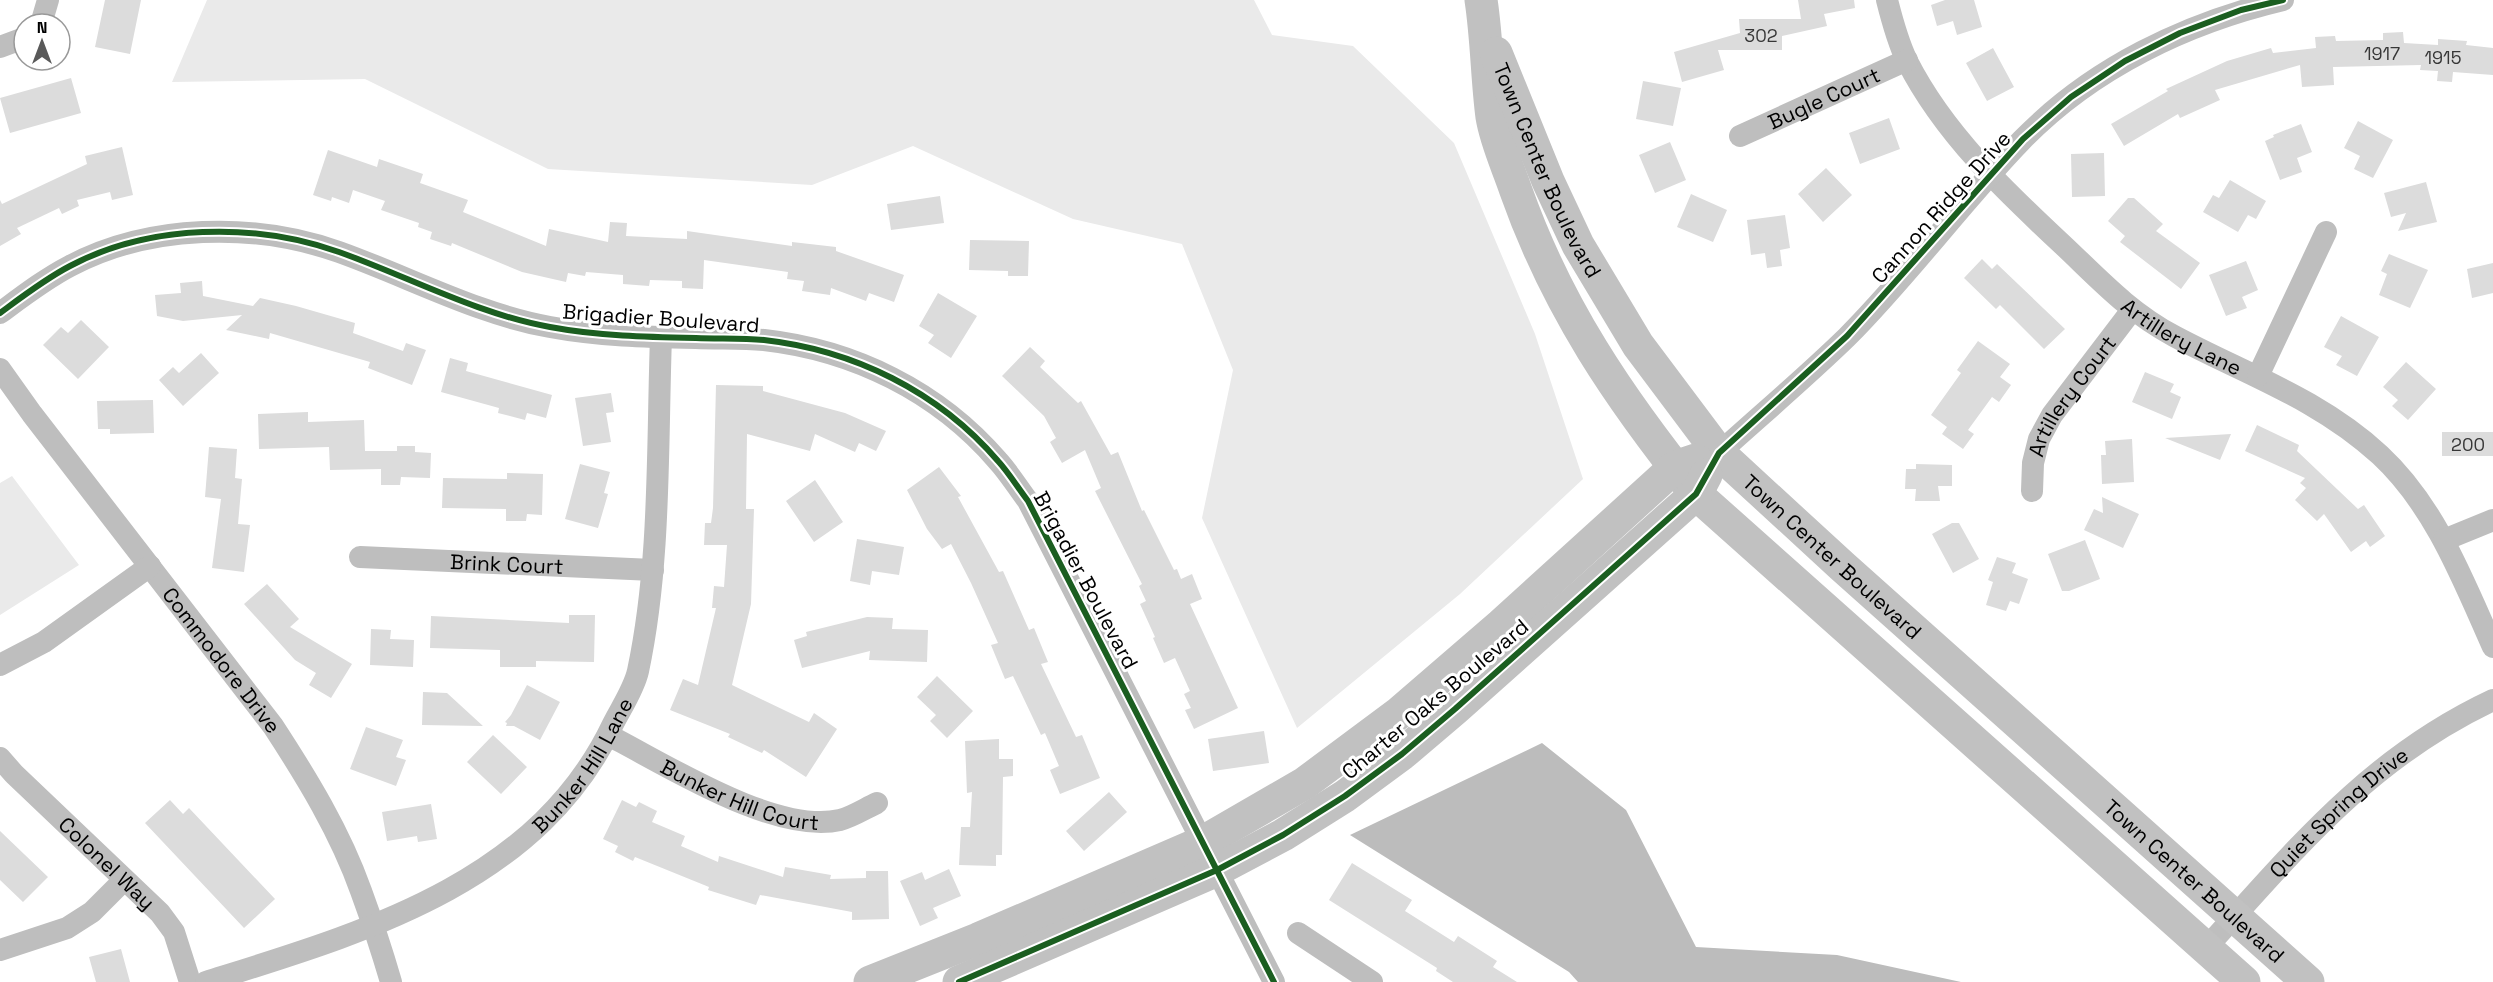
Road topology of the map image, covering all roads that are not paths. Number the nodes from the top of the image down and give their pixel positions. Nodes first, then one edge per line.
1 (1887, 0) edge
2 (2283, 0) edge
3 (1483, 15) edge
4 (1907, 60) junction
5 (1740, 136) dead end
6 (1992, 175) junction
7 (2326, 232) dead end
8 (2132, 310) junction
9 (0, 313) edge
10 (661, 338) junction
11 (0, 369) edge
12 (2258, 376) junction
13 (1719, 453) junction
14 (1675, 467) junction
15 (2032, 490) dead end
16 (1696, 494) junction
17 (2493, 519) edge
18 (2444, 540) junction
19 (360, 557) dead end
20 (150, 566) junction
21 (653, 570) junction
22 (2493, 647) edge
23 (0, 665) edge
24 (2493, 700) edge
25 (608, 735) junction
26 (0, 758) edge
27 (878, 803) dead end
28 (1210, 856) junction
29 (124, 880) junction
30 (2235, 916) junction
31 (373, 926) junction
32 (1298, 933) dead end
33 (2206, 948) junction
34 (0, 950) edge
35 (190, 982) edge
36 (206, 982) edge
37 (391, 982) edge
38 (870, 982) edge
39 (959, 982) edge
40 (1274, 982) edge
41 (1372, 982) edge
42 (2244, 982) edge
43 (2308, 982) edge

1 - 4 street, Artillery Lane
2 - 6 street, Cannon Ridge Drive
3 - 13 street, Town Center Boulevard
3 - 14 street, Town Center Boulevard
4 - 5 street, Bugle Court
4 - 6 street, Artillery Lane
6 - 8 street, Artillery Lane
6 - 13 street, Cannon Ridge Drive
7 - 12 street
8 - 12 street, Artillery Lane
8 - 15 street, Artillery Court
9 - 10 street, Brigadier Boulevard
10 - 21 street, Bunker Hill Lane
10 - 28 street, Brigadier Boulevard
11 - 20 street, Commodore Drive
12 - 18 street, Artillery Lane
13 - 14 street, Charter Oaks Boulevard
13 - 16 street, Charter Oaks Boulevard
13 - 30 street, Town Center Boulevard
14 - 16 street, Town Center Boulevard
14 - 28 street, Charter Oaks Boulevard
16 - 28 street, Charter Oaks Boulevard
16 - 33 street, Town Center Boulevard
17 - 18 street
18 - 22 street, Artillery Lane
19 - 21 street, Brink Court
20 - 23 street
20 - 31 street, Commodore Drive
21 - 25 street, Bunker Hill Lane
24 - 30 street, Quiet Spring Drive
25 - 27 street, Bunker Hill Court
25 - 31 street, Bunker Hill Lane
26 - 29 street, Colonel Way
28 - 38 street, Charter Oaks Boulevard
28 - 39 street, Charter Oaks Boulevard
28 - 40 street, Brigadier Boulevard
29 - 34 street
29 - 35 street, Colonel Way
30 - 33 street, Quiet Spring Drive
30 - 43 street, Town Center Boulevard
31 - 36 street, Bunker Hill Lane
31 - 37 street, Commodore Drive
32 - 41 street
33 - 42 street, Town Center Boulevard

